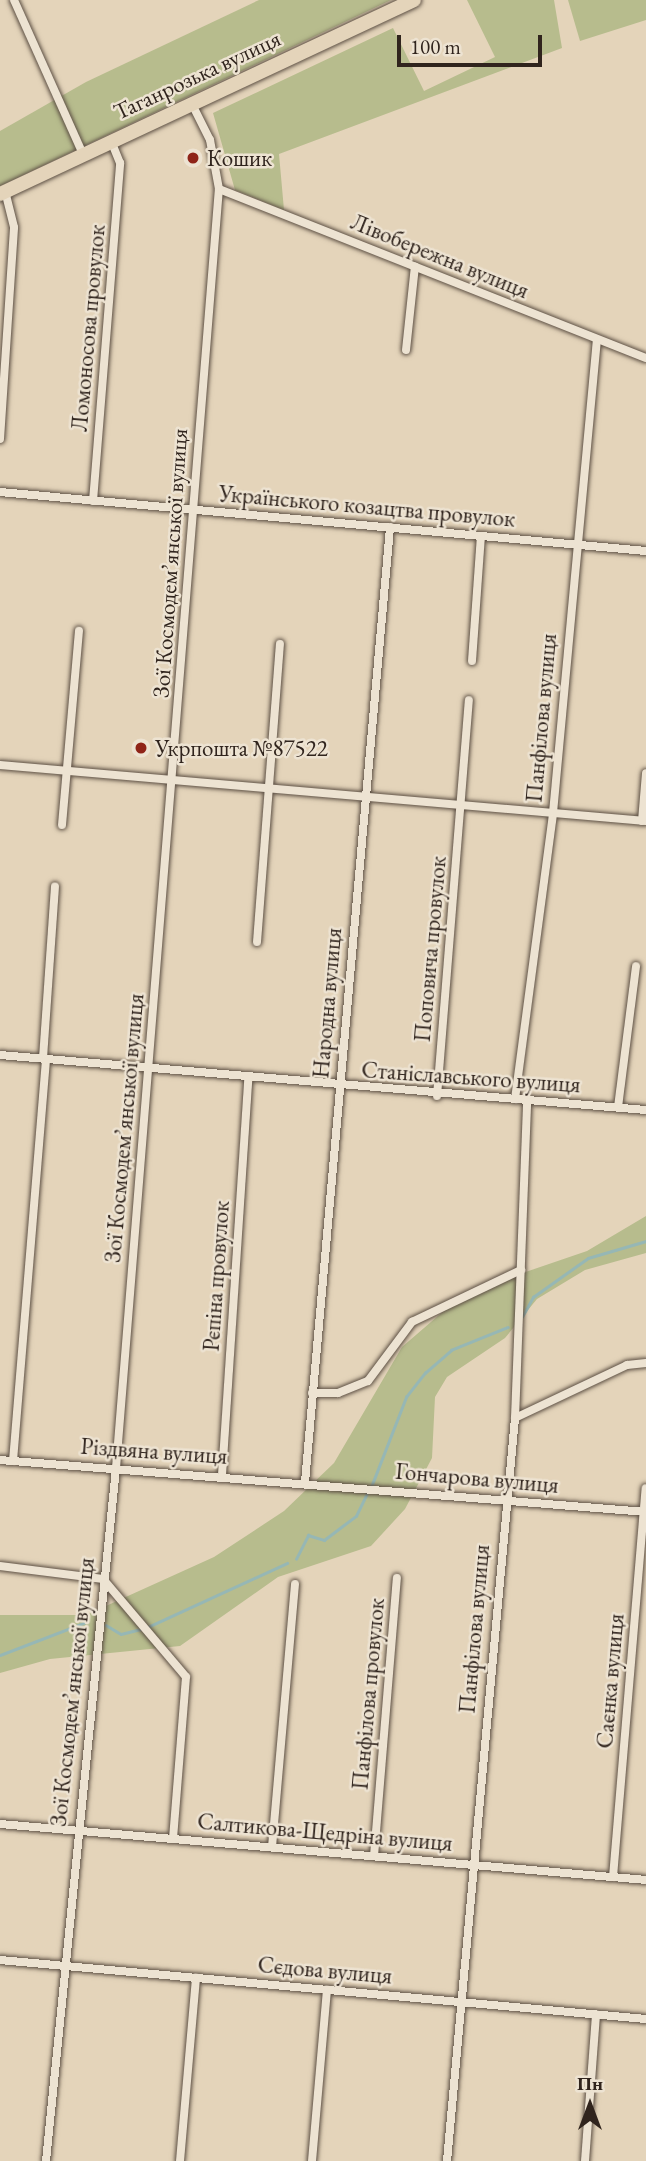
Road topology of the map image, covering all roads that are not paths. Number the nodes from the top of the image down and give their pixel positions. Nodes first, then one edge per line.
1 (14, 0) edge
2 (414, 0) edge
3 (191, 102) junction
4 (111, 141) junction
5 (83, 154) junction
6 (219, 189) junction
7 (2, 192) edge
8 (415, 266) junction
9 (597, 340) junction
10 (406, 350) dead end
11 (646, 358) edge
12 (0, 439) edge
13 (0, 492) edge
14 (93, 501) junction
15 (193, 510) junction
16 (390, 527) junction
17 (481, 536) junction
18 (575, 544) junction
19 (646, 551) edge
20 (79, 631) dead end
21 (280, 644) dead end
22 (472, 661) dead end
23 (469, 700) dead end
24 (0, 765) edge
25 (67, 771) junction
26 (646, 773) edge
27 (174, 780) junction
28 (270, 788) junction
29 (365, 797) junction
30 (462, 805) junction
31 (553, 813) junction
32 (644, 821) edge
33 (62, 825) dead end
34 (55, 886) dead end
35 (257, 942) dead end
36 (636, 966) dead end
37 (0, 1055) edge
38 (44, 1058) junction
39 (148, 1069) junction
40 (248, 1080) junction
41 (339, 1088) junction
42 (437, 1096) junction
43 (515, 1099) junction
44 (527, 1100) junction
45 (618, 1107) junction
46 (646, 1110) edge
47 (521, 1270) junction
48 (646, 1363) edge
49 (312, 1393) junction
50 (515, 1418) junction
51 (0, 1460) edge
52 (13, 1461) junction
53 (116, 1468) junction
54 (222, 1475) junction
55 (305, 1482) junction
56 (646, 1488) edge
57 (504, 1500) junction
58 (645, 1512) edge
59 (0, 1566) edge
60 (103, 1578) junction
61 (397, 1578) dead end
62 (295, 1584) dead end
63 (0, 1824) edge
64 (77, 1830) junction
65 (173, 1839) junction
66 (272, 1847) junction
67 (374, 1856) junction
68 (474, 1864) junction
69 (613, 1877) junction
70 (646, 1880) edge
71 (0, 1960) edge
72 (63, 1966) junction
73 (196, 1978) junction
74 (327, 1990) junction
75 (461, 2002) junction
76 (596, 2014) junction
77 (646, 2019) edge
78 (46, 2161) edge
79 (180, 2161) edge
80 (312, 2161) edge
81 (447, 2161) edge
82 (585, 2161) edge

1 - 5 street
2 - 3 highway, Таганрозька вулиця
3 - 4 highway, Таганрозька вулиця
3 - 6 street, Зої Космодем’янської вулиця
4 - 5 highway, Таганрозька вулиця
4 - 14 street, Ломоносова провулок
5 - 7 highway, Таганрозька вулиця
6 - 8 street, Лівобережна вулиця
6 - 15 street, Зої Космодем’янської вулиця
7 - 12 street
8 - 9 street, Лівобережна вулиця
8 - 10 street
9 - 11 street, Лівобережна вулиця
9 - 18 street, Панфілова вулиця
13 - 14 street, Українського козацтва провулок
14 - 15 street, Українського козацтва провулок
15 - 16 street, Українського козацтва провулок
15 - 27 street, Зої Космодем’янської вулиця
16 - 17 street, Українського козацтва провулок
16 - 29 street, Народна вулиця
17 - 18 street, Українського козацтва провулок
17 - 22 street
18 - 19 street, Українського козацтва провулок
18 - 31 street, Панфілова вулиця
20 - 25 street
21 - 28 street
23 - 30 street, Поповича провулок
24 - 25 street
25 - 27 street
25 - 33 street
26 - 32 street
27 - 28 street
27 - 39 street, Зої Космодем’янської вулиця
28 - 29 street
28 - 35 street
29 - 30 street
29 - 41 street, Народна вулиця
30 - 31 street
30 - 42 street, Поповича провулок
31 - 32 street
31 - 43 street, Панфілова вулиця
34 - 38 street
36 - 45 street
37 - 38 street, Станіславського вулиця
38 - 39 street, Станіславського вулиця
38 - 52 street
39 - 40 street, Станіславського вулиця
39 - 53 street, Зої Космодем’янської вулиця
40 - 41 street, Станіславського вулиця
40 - 54 street, Рєпіна провулок
41 - 42 street, Станіславського вулиця
41 - 49 street, Народна вулиця
42 - 43 street, Станіславського вулиця
43 - 44 street, Станіславського вулиця
44 - 45 street, Станіславського вулиця
44 - 47 street, Панфілова вулиця
45 - 46 street, Станіславського вулиця
47 - 49 street
47 - 50 street, Панфілова вулиця
48 - 50 street
49 - 55 street, Народна вулиця
50 - 57 street, Панфілова вулиця
51 - 52 street, Різдвяна вулиця
52 - 53 street, Різдвяна вулиця
53 - 54 street, Різдвяна вулиця
53 - 60 street, Зої Космодем’янської вулиця
54 - 55 street, Різдвяна вулиця
55 - 57 street, Гончарова вулиця
56 - 58 street, Саєнка вулиця
57 - 58 street, Гончарова вулиця
57 - 68 street, Панфілова вулиця
58 - 69 street, Саєнка вулиця
59 - 60 street
60 - 64 street, Зої Космодем’янської вулиця
60 - 65 street
61 - 67 street, Панфілова провулок
62 - 66 street
63 - 64 street, Салтикова-Щедріна вулиця
64 - 65 street, Салтикова-Щедріна вулиця
64 - 72 street, Зої Космодем’янської вулиця
65 - 66 street, Салтикова-Щедріна вулиця
66 - 67 street, Салтикова-Щедріна вулиця
67 - 68 street, Салтикова-Щедріна вулиця
68 - 69 street, Салтикова-Щедріна вулиця
68 - 75 street, Панфілова вулиця
69 - 70 street, Салтикова-Щедріна вулиця
71 - 72 street, Сєдова вулиця
72 - 73 street, Сєдова вулиця
72 - 78 street, Зої Космодем’янської вулиця
73 - 74 street, Сєдова вулиця
73 - 79 street
74 - 75 street, Сєдова вулиця
74 - 80 street
75 - 76 street, Сєдова вулиця
75 - 81 street, Панфілова вулиця
76 - 77 street, Сєдова вулиця
76 - 82 street

